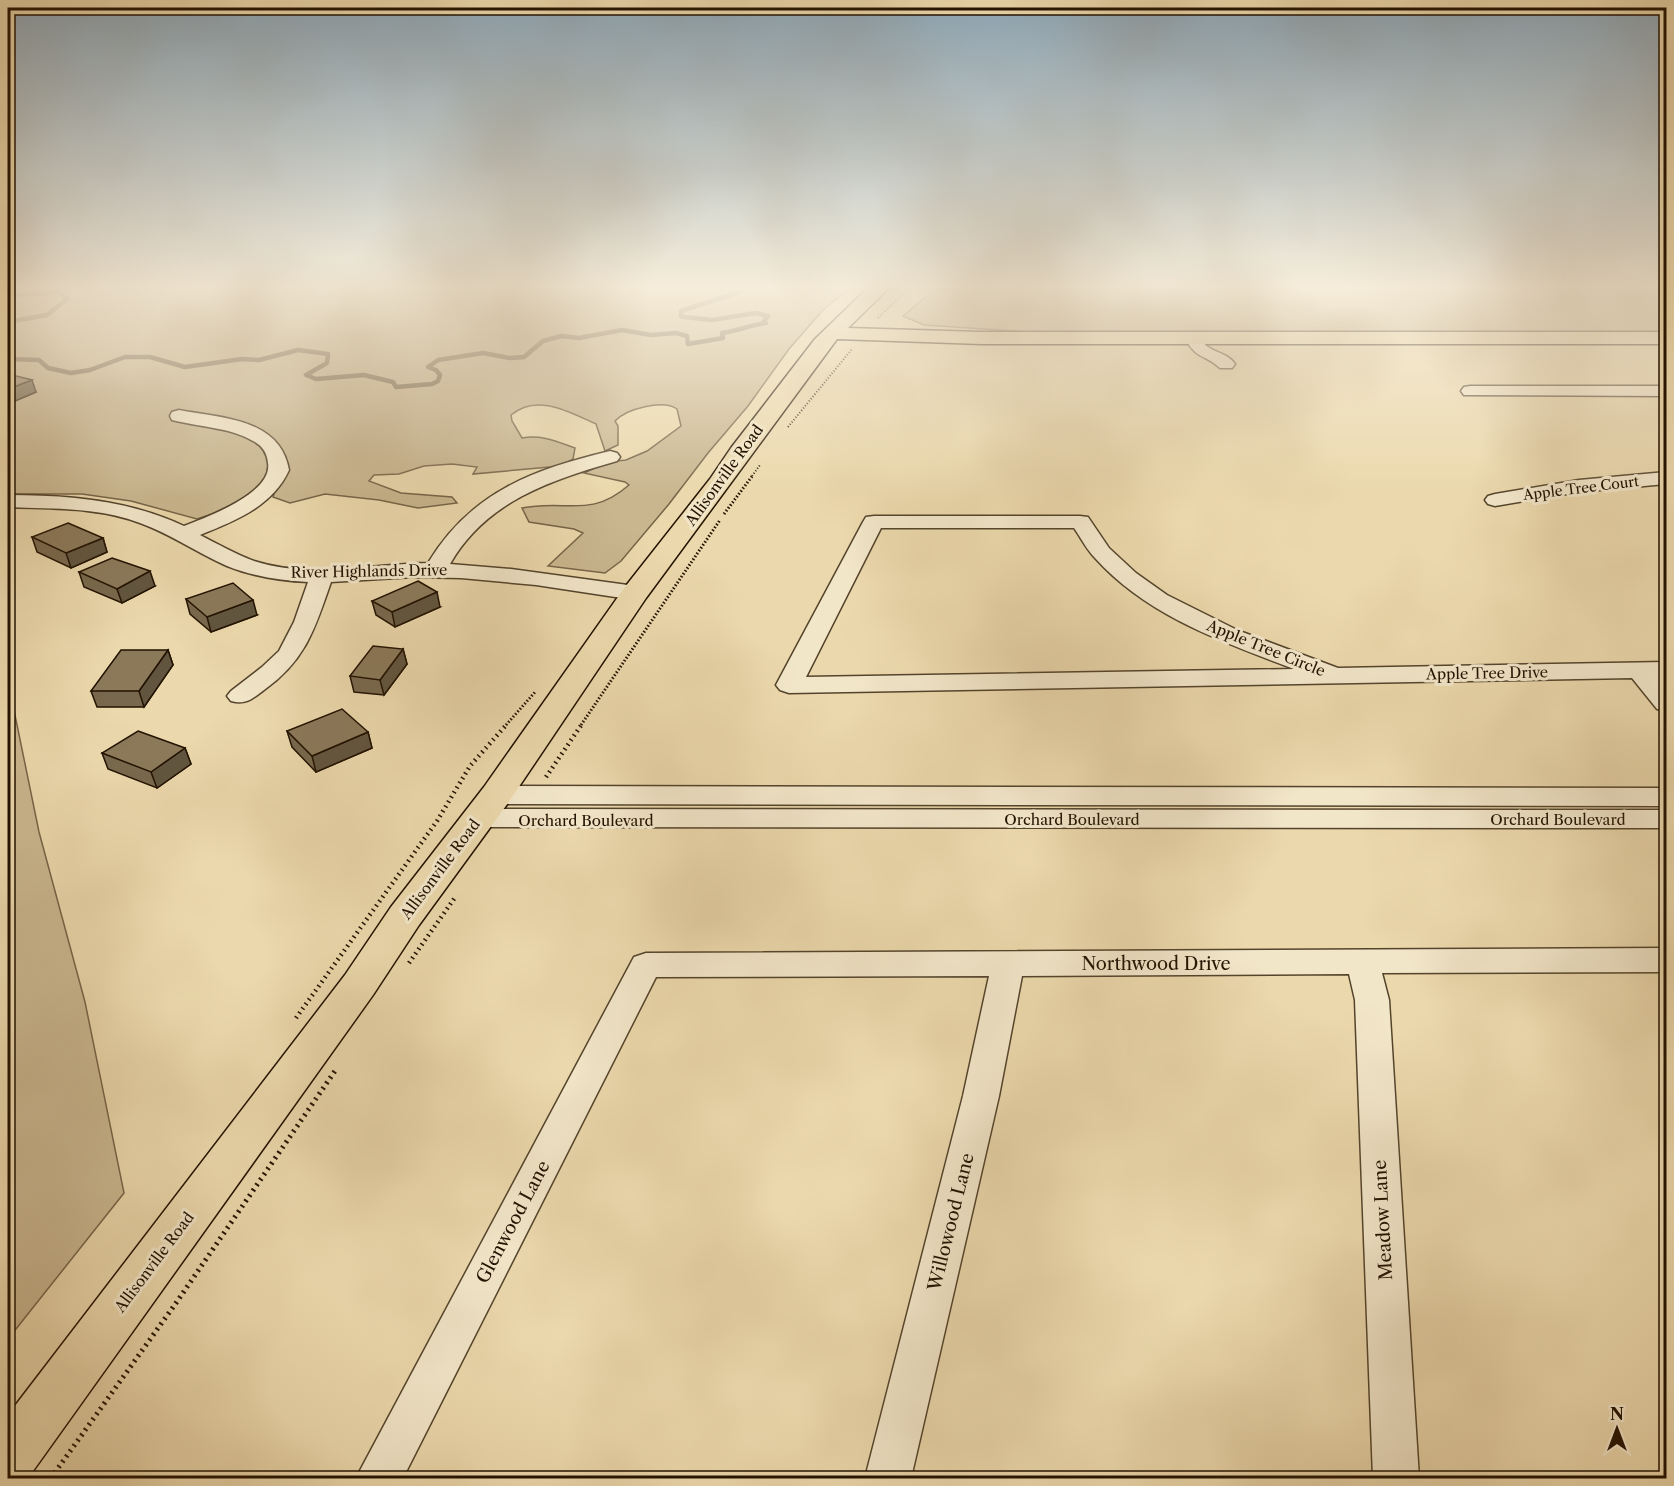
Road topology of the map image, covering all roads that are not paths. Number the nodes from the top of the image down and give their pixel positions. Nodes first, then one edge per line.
1 (812, 356) edge
2 (1217, 356) edge
3 (1226, 364) dead end
4 (1470, 391) dead end
5 (1666, 391) edge
6 (179, 416) dead end
7 (610, 457) dead end
8 (1666, 478) edge
9 (1495, 500) dead end
10 (8, 501) edge
11 (183, 534) junction
12 (435, 570) junction
13 (322, 575) junction
14 (635, 593) junction
15 (1666, 669) edge
16 (1639, 670) junction
17 (1335, 676) junction
18 (240, 696) dead end
19 (1666, 703) edge
20 (1666, 797) edge
21 (501, 803) junction
22 (1666, 819) edge
23 (1666, 960) edge
24 (1363, 963) junction
25 (646, 964) joint
26 (1008, 965) junction
27 (8, 1460) edge
28 (379, 1479) edge
29 (888, 1479) edge
30 (1396, 1479) edge

1 - 14 main road, Allisonville Road
2 - 3 street
4 - 5 street
6 - 11 street
7 - 12 street
8 - 9 street, Apple Tree Court
10 - 11 street, River Highlands Drive
11 - 13 street, River Highlands Drive
12 - 13 street, River Highlands Drive
12 - 14 street, River Highlands Drive
13 - 18 street
14 - 21 main road, Allisonville Road
15 - 16 street, Apple Tree Drive
16 - 17 street, Apple Tree Drive
16 - 19 street
17 - 17 street, Apple Tree Circle
20 - 21 street, Orchard Boulevard
21 - 22 street, Orchard Boulevard
21 - 27 main road, Allisonville Road
23 - 24 street, Northwood Drive
24 - 26 street, Northwood Drive
24 - 30 street, Meadow Lane
25 - 26 street, Northwood Drive
25 - 28 street, Glenwood Lane
26 - 29 street, Willowood Lane

